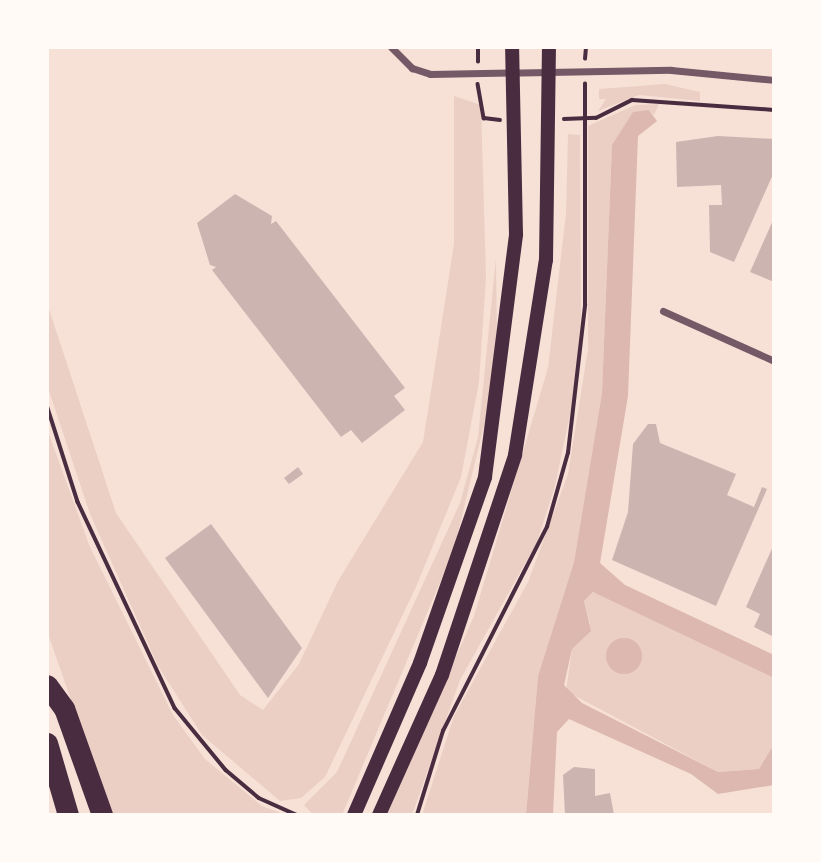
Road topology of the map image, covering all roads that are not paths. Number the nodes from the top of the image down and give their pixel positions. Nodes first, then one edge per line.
1 (391, 47) edge
2 (512, 47) edge
3 (549, 47) edge
4 (550, 72) junction
5 (512, 73) junction
6 (774, 80) edge
7 (663, 312) dead end
8 (774, 361) edge
9 (47, 685) edge
10 (47, 743) edge
11 (68, 815) edge
12 (102, 815) edge
13 (354, 815) edge
14 (379, 815) edge

1 - 5 street
2 - 5 main road
3 - 4 main road
4 - 5 street
4 - 6 street
4 - 14 main road
5 - 13 main road
7 - 8 street
9 - 12 highway
10 - 11 highway

